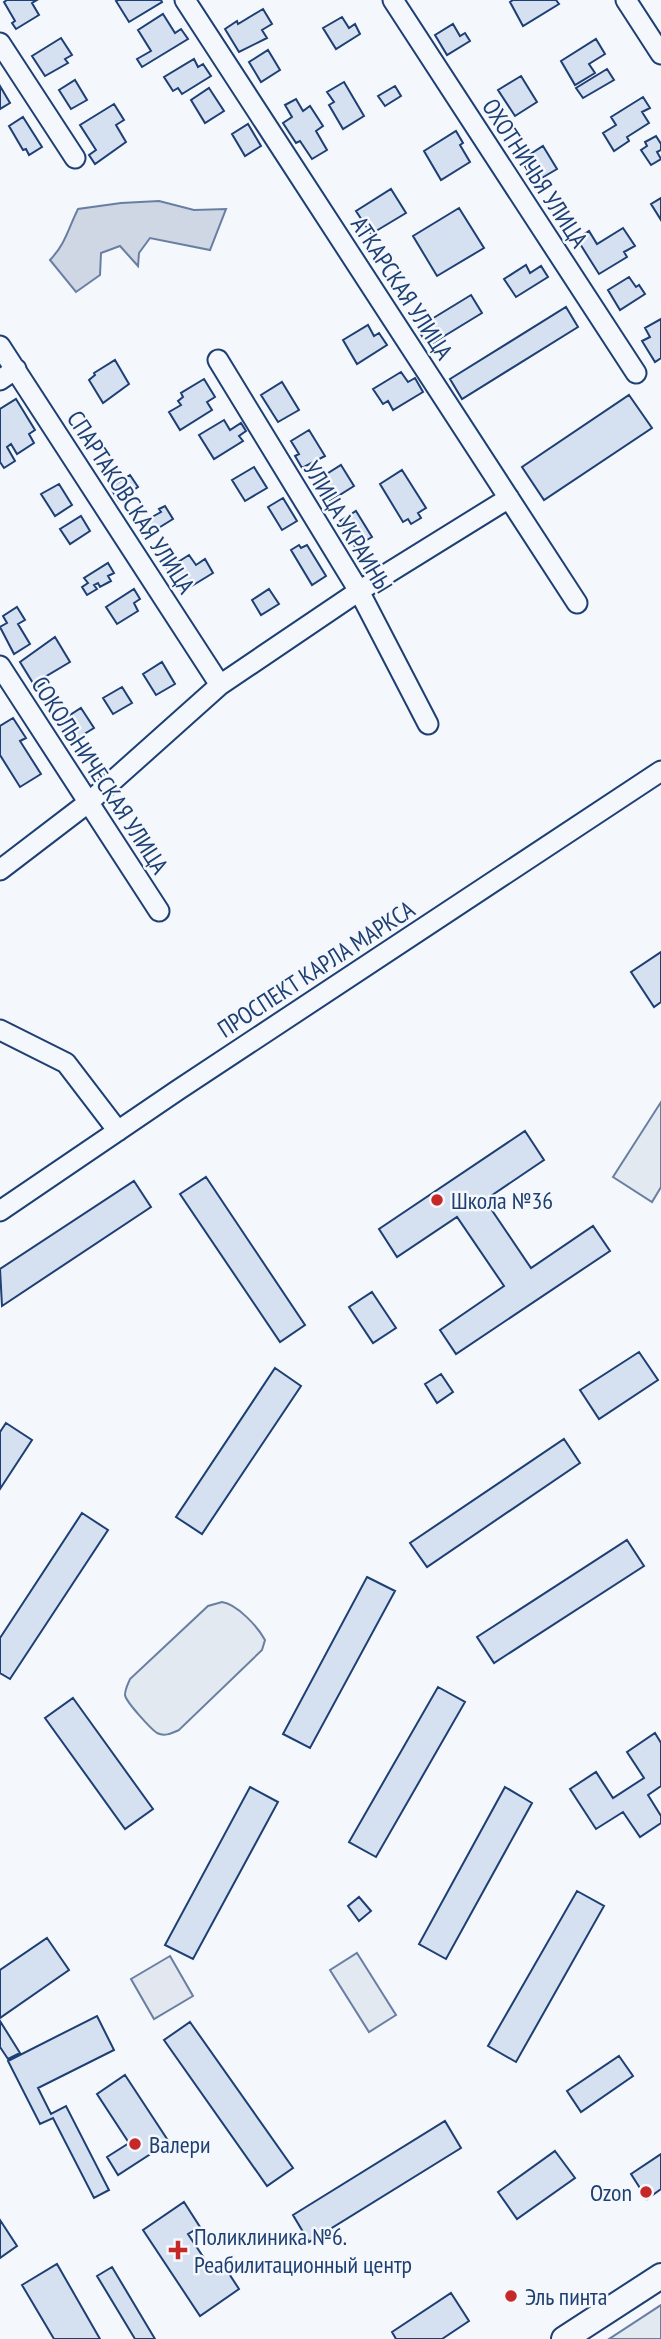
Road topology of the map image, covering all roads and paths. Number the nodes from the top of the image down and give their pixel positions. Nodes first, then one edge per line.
1 (185, 0) edge
2 (393, 0) edge
3 (626, 0) edge
4 (0, 43) edge
5 (661, 54) edge
6 (75, 158) dead end
7 (0, 346) edge
8 (218, 360) dead end
9 (635, 373) dead end
10 (8, 375) edge
11 (509, 498) junction
12 (359, 591) junction
13 (577, 603) dead end
14 (0, 666) edge
15 (220, 685) junction
16 (428, 724) dead end
17 (661, 771) edge
18 (89, 802) junction
19 (0, 870) edge
20 (159, 911) dead end
21 (0, 1030) edge
22 (118, 1131) junction
23 (0, 1211) edge
24 (661, 2276) edge
25 (564, 2339) edge

1 - 11 street, АТКАРСКАЯ УЛИЦА
2 - 9 street, ОХОТНИЧЬЯ УЛИЦА
3 - 5 street
4 - 6 street
7 - 10 street, СПАРТАКОВСКАЯ УЛИЦА
8 - 12 street, УЛИЦА УКРАИНЫ
10 - 15 street, СПАРТАКОВСКАЯ УЛИЦА
11 - 12 street
11 - 13 street, АТКАРСКАЯ УЛИЦА
12 - 15 street
12 - 16 street, УЛИЦА УКРАИНЫ
14 - 18 street, СОКОЛЬНИЧЕСКАЯ УЛИЦА
15 - 18 street
17 - 22 street, ПРОСПЕКТ КАРЛА МАРКСА
18 - 19 street
18 - 20 street, СОКОЛЬНИЧЕСКАЯ УЛИЦА
21 - 22 street
22 - 23 street, ПРОСПЕКТ КАРЛА МАРКСА
24 - 25 main road

